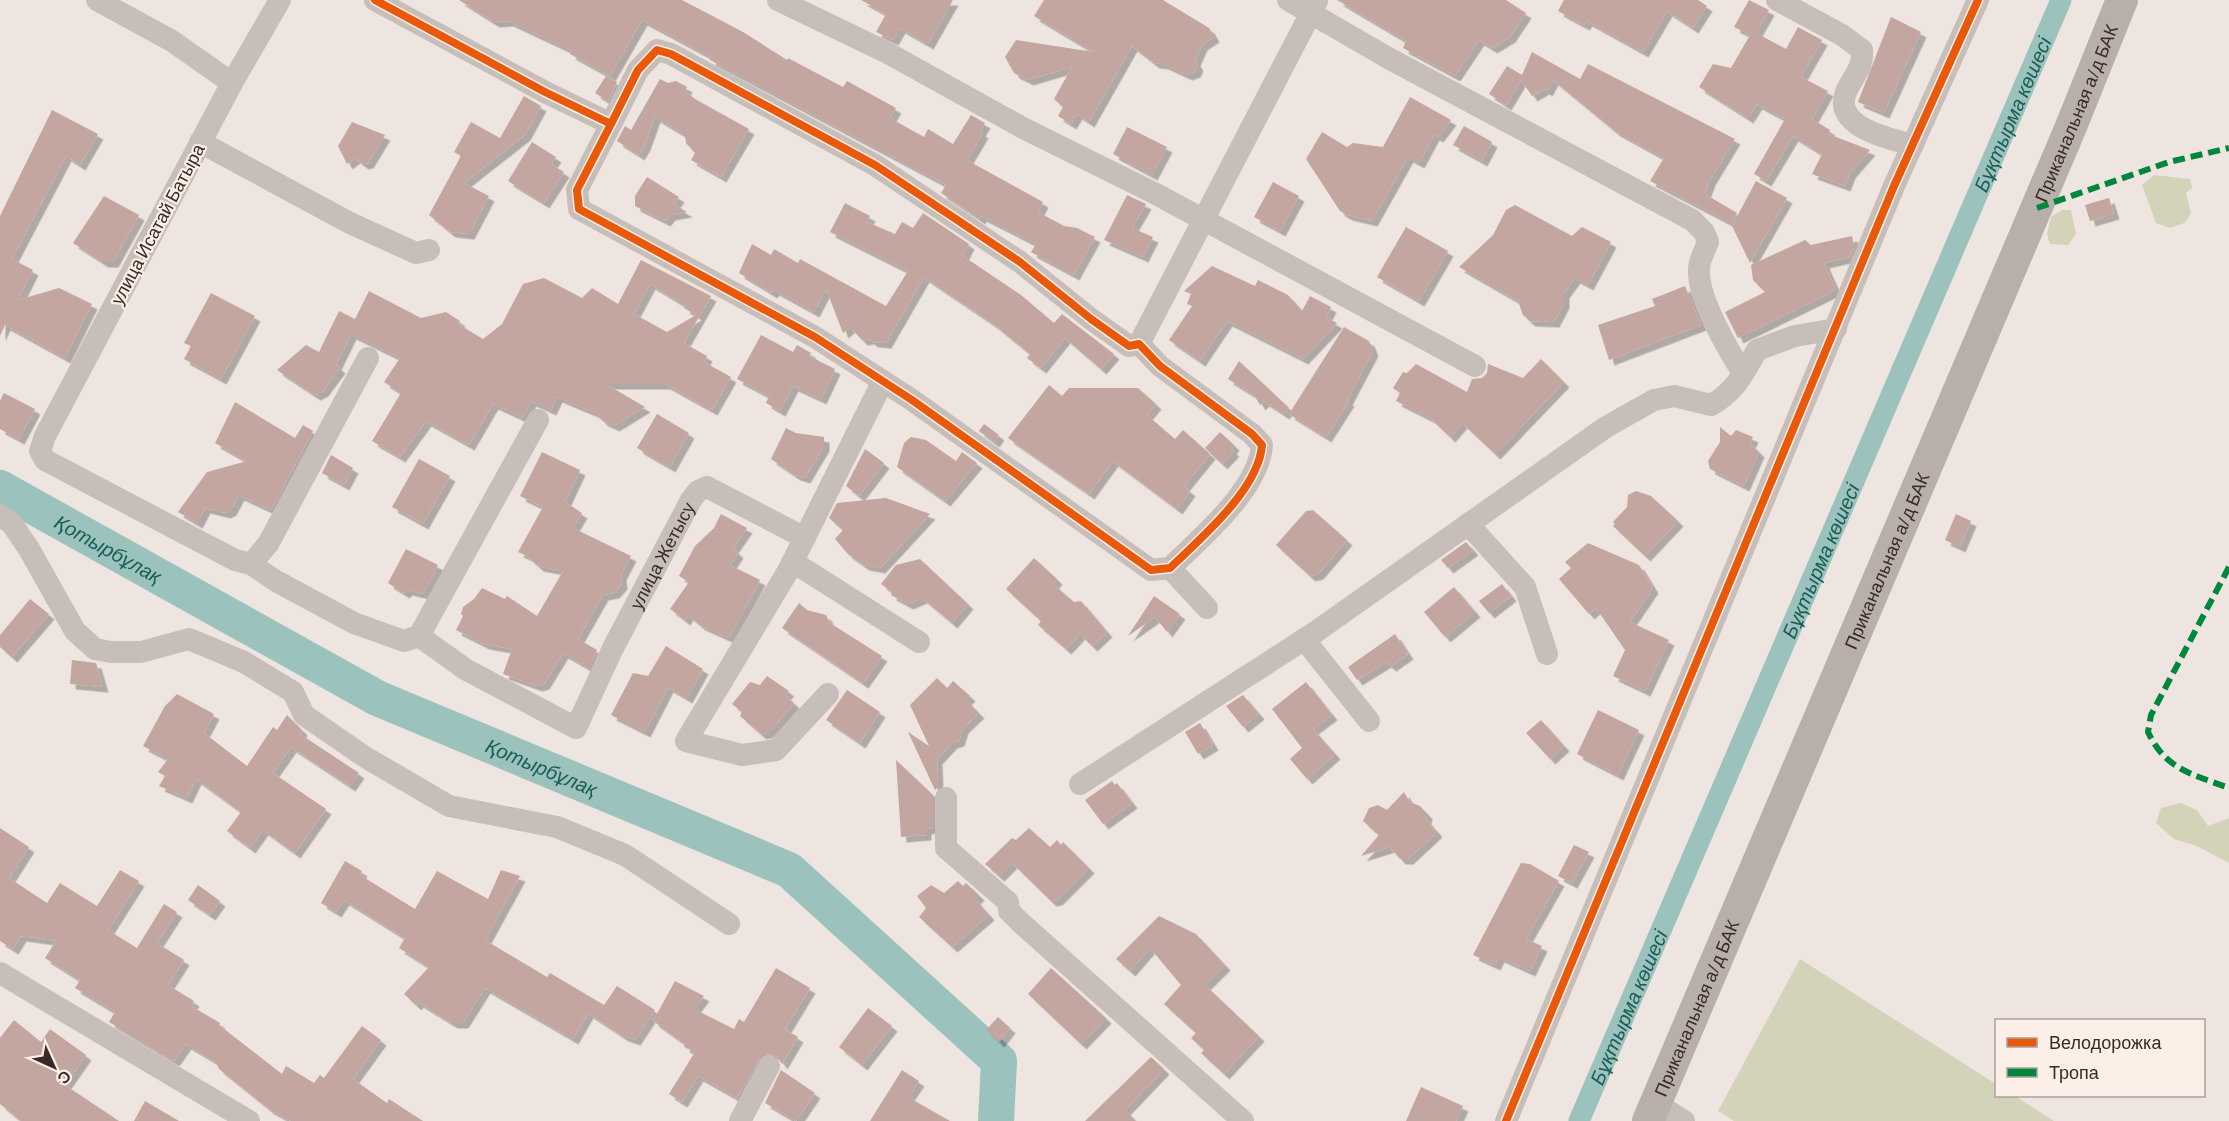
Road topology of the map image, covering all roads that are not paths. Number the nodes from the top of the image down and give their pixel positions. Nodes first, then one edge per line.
1 (97, 0) edge
2 (280, 0) edge
3 (375, 0) edge
4 (778, 0) edge
5 (1288, 0) edge
6 (1777, 0) edge
7 (1978, 0) edge
8 (2122, 0) edge
9 (1314, 6) edge
10 (231, 83) junction
11 (610, 124) junction
12 (200, 142) junction
13 (1913, 145) junction
14 (1203, 221) junction
15 (429, 250) dead end
16 (1836, 329) junction
17 (1139, 344) junction
18 (368, 358) dead end
19 (1474, 366) dead end
20 (1743, 373) junction
21 (883, 381) junction
22 (538, 420) dead end
23 (0, 515) edge
24 (1468, 524) junction
25 (805, 538) junction
26 (793, 562) junction
27 (251, 564) junction
28 (1170, 568) junction
29 (1207, 608) dead end
30 (419, 636) junction
31 (1304, 639) junction
32 (919, 642) dead end
33 (1546, 654) dead end
34 (828, 694) dead end
35 (1370, 720) dead end
36 (1080, 784) dead end
37 (946, 798) dead end
38 (729, 924) dead end
39 (0, 973) edge
40 (769, 1066) dead end
41 (1652, 1112) edge
42 (249, 1121) edge
43 (740, 1121) edge
44 (1244, 1121) edge
45 (1506, 1121) edge
46 (1684, 1121) edge

1 - 10 street
2 - 10 street, улица Исатай Батыра
3 - 11 street
4 - 14 street
5 - 9 street
6 - 13 street
7 - 13 street
8 - 41 main road, Приканальная а/д БАК
9 - 14 street
9 - 20 street
10 - 12 street, улица Исатай Батыра
11 - 17 street
11 - 21 street
12 - 15 street
12 - 27 street, улица Исатай Батыра
13 - 16 street
14 - 17 street
14 - 19 street
16 - 20 street
16 - 45 street
17 - 28 street
18 - 27 street
20 - 24 street
21 - 25 street
21 - 28 street
22 - 30 street
23 - 38 street
24 - 31 street
24 - 33 street
25 - 26 street
25 - 30 street, улица Жетысу
26 - 32 street
26 - 34 street
27 - 30 street
28 - 29 street
31 - 35 street
31 - 36 street
37 - 44 street
39 - 42 street
40 - 43 street
41 - 46 street

